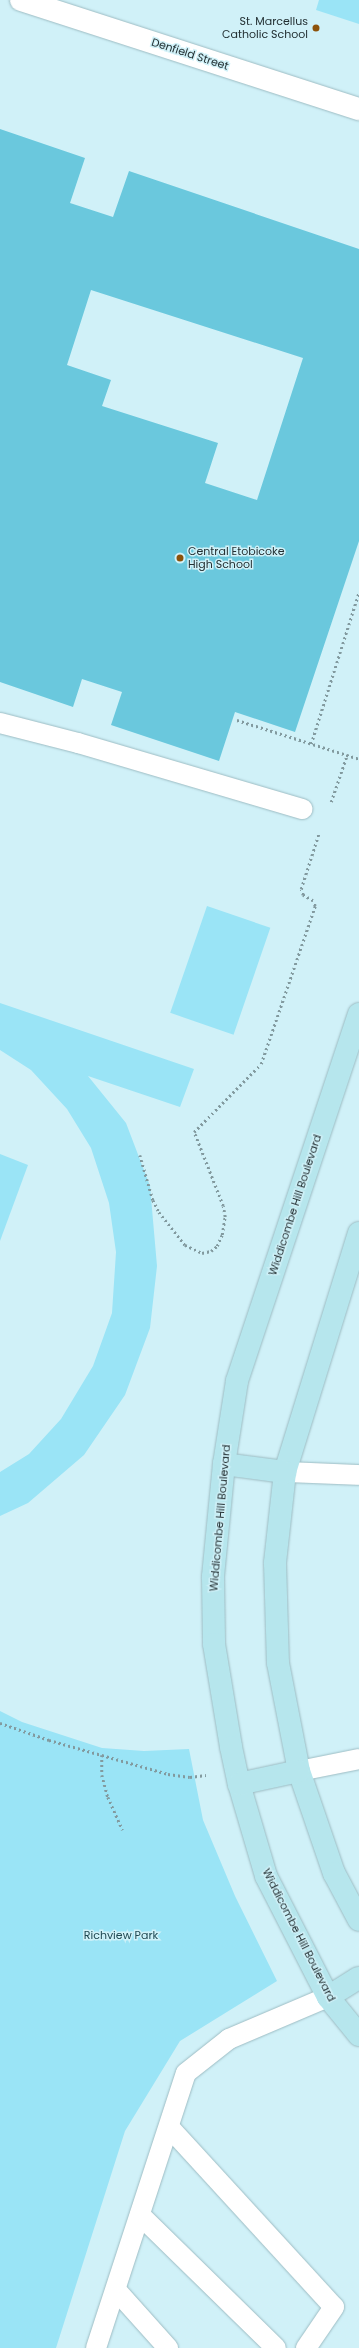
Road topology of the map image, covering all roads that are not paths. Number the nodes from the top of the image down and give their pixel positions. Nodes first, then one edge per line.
1 (21, 0) edge
2 (359, 108) edge
3 (0, 723) edge
4 (302, 809) dead end
5 (359, 1014) edge
6 (359, 1233) edge
7 (224, 1464) junction
8 (285, 1472) junction
9 (359, 1475) edge
10 (359, 1759) edge
11 (299, 1771) junction
12 (238, 1778) junction
13 (359, 1920) edge
14 (359, 1978) edge
15 (328, 1997) junction
16 (359, 2035) edge
17 (169, 2127) junction
18 (140, 2215) junction
19 (116, 2290) junction
20 (96, 2348) edge
21 (168, 2348) edge
22 (276, 2348) edge
23 (306, 2348) edge

1 - 2 street, Denfield Street
3 - 4 lane
5 - 7 street, Widdicombe Hill Boulevard
6 - 8 street
7 - 8 street
7 - 12 street, Widdicombe Hill Boulevard
8 - 9 lane
8 - 11 street
10 - 11 lane
11 - 12 street
11 - 13 street
12 - 15 street, Widdicombe Hill Boulevard
14 - 15 street
15 - 16 street, Widdicombe Hill Boulevard
15 - 17 lane
17 - 18 lane
17 - 23 lane
18 - 19 lane
18 - 22 lane
19 - 20 lane
19 - 21 lane

